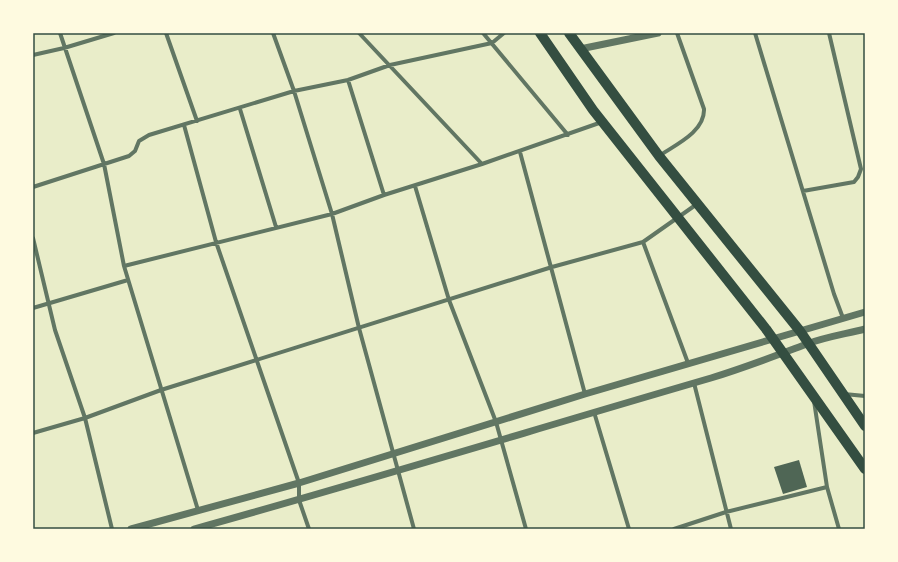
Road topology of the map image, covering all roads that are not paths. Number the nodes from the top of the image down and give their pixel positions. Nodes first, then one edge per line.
1 (60, 33) edge
2 (114, 33) edge
3 (166, 33) edge
4 (273, 33) edge
5 (360, 33) edge
6 (483, 33) edge
7 (504, 33) edge
8 (540, 33) edge
9 (569, 33) edge
10 (658, 33) edge
11 (677, 33) edge
12 (755, 33) edge
13 (829, 33) edge
14 (492, 43) junction
15 (64, 48) junction
16 (580, 49) junction
17 (33, 55) edge
18 (390, 65) junction
19 (348, 80) junction
20 (294, 91) junction
21 (240, 109) junction
22 (197, 121) junction
23 (603, 122) junction
24 (184, 125) junction
25 (568, 135) junction
26 (520, 152) junction
27 (659, 156) junction
28 (104, 164) junction
29 (482, 164) junction
30 (415, 186) junction
31 (33, 187) edge
32 (803, 191) junction
33 (384, 195) junction
34 (698, 204) junction
35 (332, 214) junction
36 (678, 218) junction
37 (276, 227) junction
38 (33, 238) edge
39 (216, 242) junction
40 (643, 242) junction
41 (124, 266) junction
42 (552, 267) junction
43 (128, 280) junction
44 (449, 300) junction
45 (49, 304) junction
46 (33, 308) edge
47 (865, 312) edge
48 (844, 318) junction
49 (359, 328) junction
50 (865, 329) edge
51 (800, 331) junction
52 (772, 338) junction
53 (808, 343) junction
54 (783, 354) junction
55 (257, 361) junction
56 (688, 363) junction
57 (694, 383) junction
58 (161, 390) junction
59 (842, 393) junction
60 (585, 394) junction
61 (865, 396) edge
62 (813, 397) junction
63 (594, 412) junction
64 (86, 418) junction
65 (496, 422) junction
66 (865, 426) edge
67 (33, 433) edge
68 (500, 440) junction
69 (393, 455) junction
70 (865, 469) edge
71 (398, 471) junction
72 (299, 483) junction
73 (827, 488) junction
74 (299, 500) junction
75 (198, 510) junction
76 (726, 512) junction
77 (112, 529) edge
78 (131, 529) edge
79 (194, 529) edge
80 (309, 529) edge
81 (414, 529) edge
82 (526, 529) edge
83 (629, 529) edge
84 (674, 529) edge
85 (732, 529) edge
86 (839, 529) edge

1 - 15 street
2 - 15 street
3 - 22 street
4 - 20 street
5 - 18 street
6 - 14 street
7 - 14 street
8 - 23 main road
9 - 16 main road
10 - 16 street
11 - 27 street
12 - 32 street
13 - 32 street
14 - 18 street
14 - 25 street
15 - 17 street
15 - 28 street
16 - 27 main road
18 - 19 street
18 - 29 street
19 - 20 street
19 - 33 street
20 - 21 street
20 - 35 street
21 - 22 street
21 - 37 street
22 - 24 street
23 - 25 street
23 - 36 main road
24 - 28 street
24 - 39 street
25 - 26 street
26 - 29 street
26 - 42 street
27 - 34 main road
28 - 31 street
28 - 41 street
29 - 30 street
30 - 33 street
30 - 44 street
32 - 48 street
33 - 35 street
34 - 36 street
34 - 51 main road
35 - 37 street
35 - 49 street
36 - 40 street
36 - 52 main road
37 - 39 street
38 - 45 street
39 - 41 street
39 - 55 street
40 - 42 street
40 - 56 street
41 - 43 street
42 - 44 street
42 - 60 street
43 - 45 street
43 - 58 street
44 - 49 street
44 - 65 street
45 - 46 street
45 - 64 street
47 - 48 street
48 - 51 street
49 - 55 street
49 - 69 street
50 - 53 street
51 - 52 street
51 - 53 main road
52 - 54 main road
52 - 56 street
53 - 54 street
53 - 59 main road
54 - 57 street
54 - 62 main road
55 - 58 street
55 - 72 street
56 - 60 street
57 - 63 street
57 - 76 street
58 - 64 street
58 - 75 street
59 - 61 street
59 - 66 main road
60 - 65 street
62 - 70 main road
62 - 73 street
63 - 68 street
63 - 83 street
64 - 67 street
64 - 77 street
65 - 68 street
65 - 69 street
68 - 71 street
68 - 82 street
69 - 71 street
69 - 72 street
71 - 74 street
71 - 81 street
72 - 74 street
72 - 75 street
73 - 76 street
73 - 86 street
74 - 79 street
74 - 80 street
75 - 78 street
76 - 84 street
76 - 85 street

